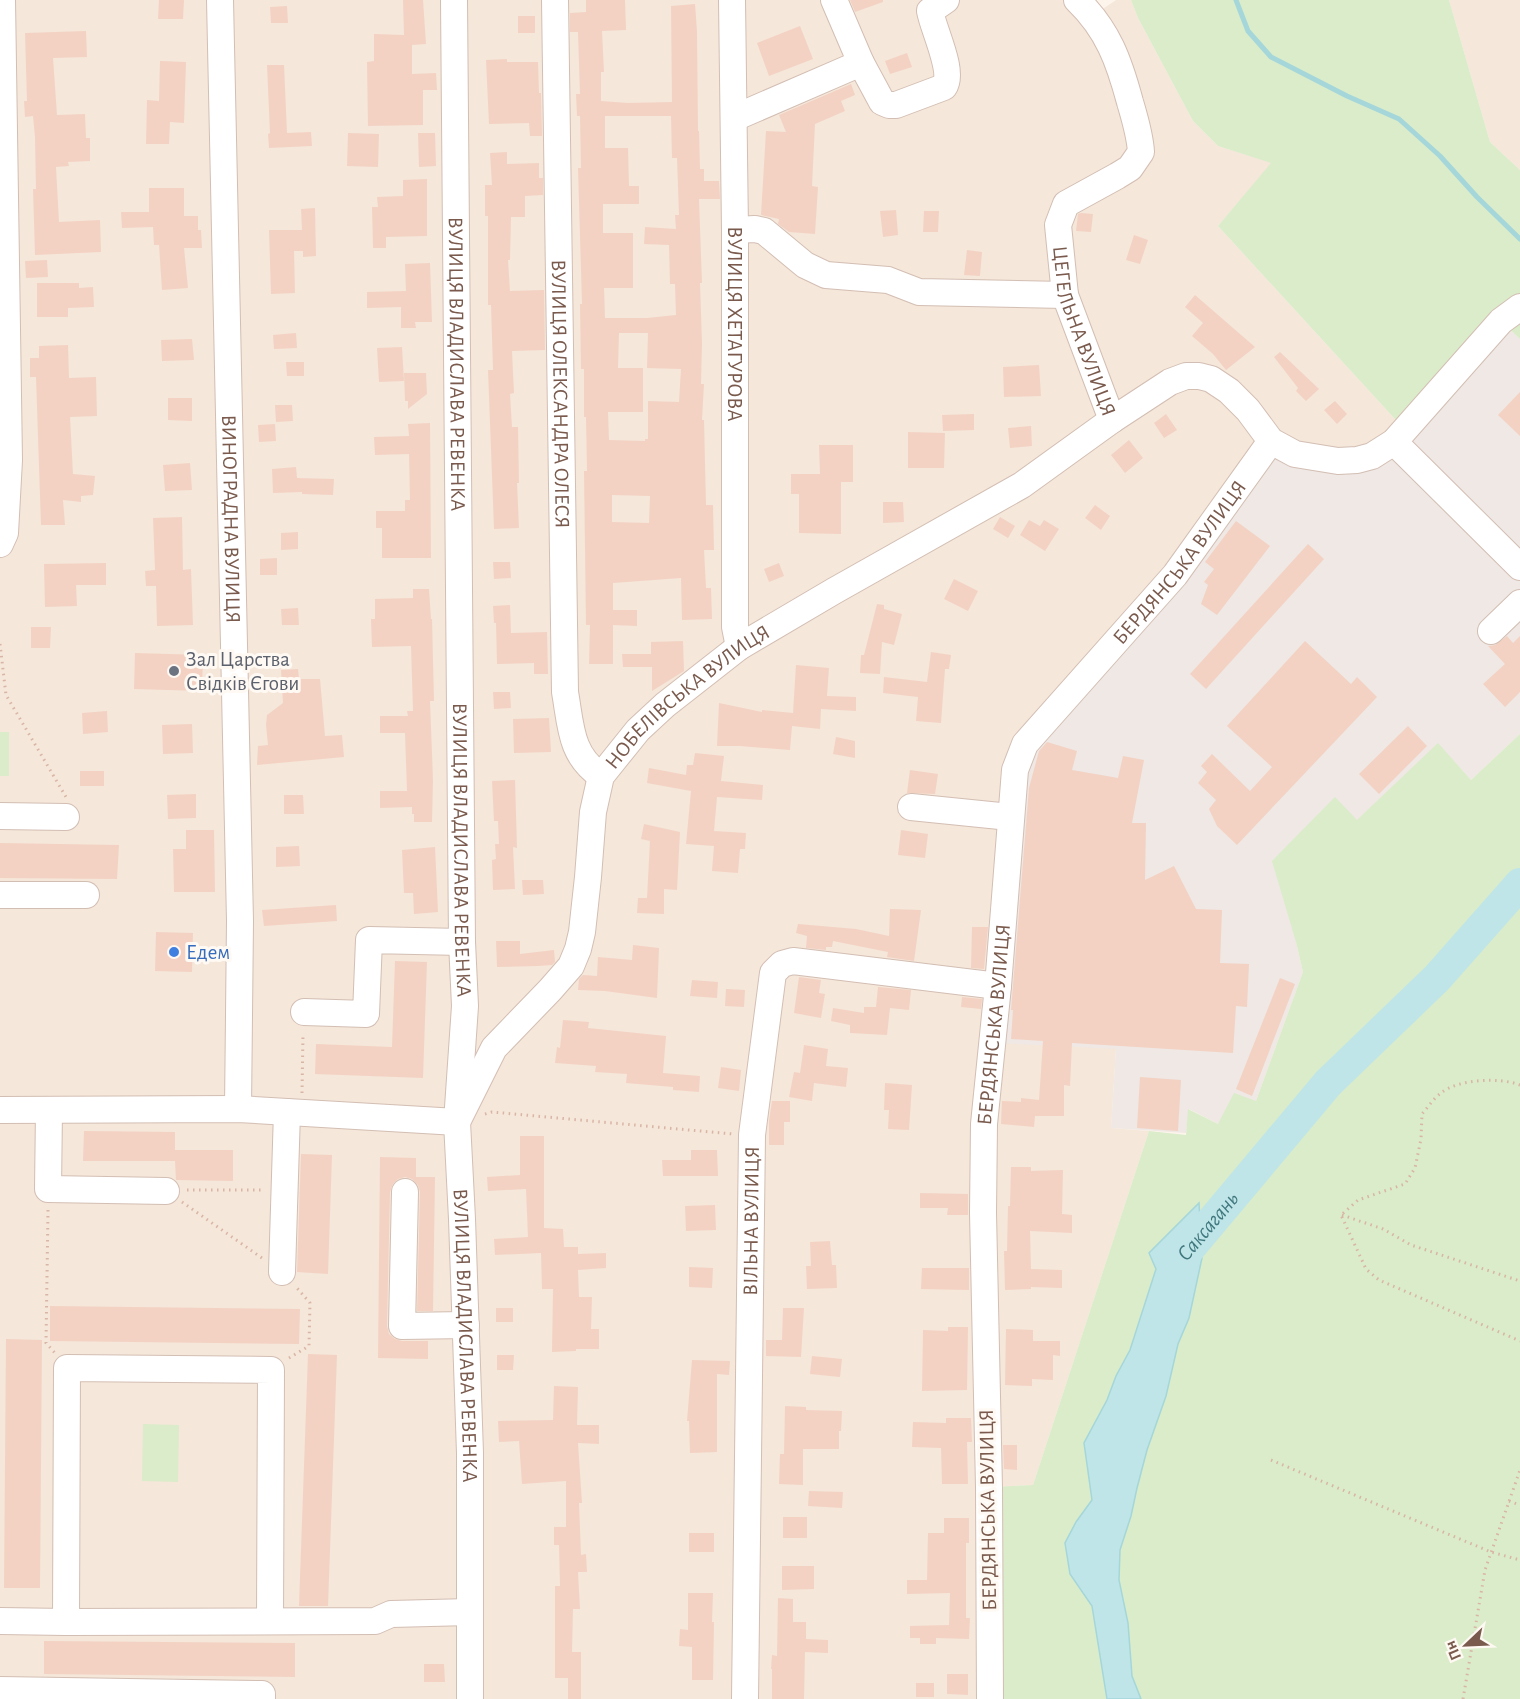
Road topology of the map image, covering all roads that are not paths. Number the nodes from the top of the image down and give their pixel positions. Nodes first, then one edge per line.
1 (2, 0) edge
2 (220, 0) edge
3 (454, 0) edge
4 (555, 0) edge
5 (732, 0) edge
6 (834, 0) edge
7 (946, 0) edge
8 (1077, 0) edge
9 (861, 63) junction
10 (734, 118) junction
11 (735, 230) junction
12 (1065, 295) junction
13 (1520, 306) edge
14 (1112, 420) junction
15 (1271, 441) junction
16 (1394, 442) junction
17 (0, 544) edge
18 (1520, 567) edge
19 (1520, 603) edge
20 (1491, 631) dead end
21 (739, 647) junction
22 (601, 776) junction
23 (911, 807) dead end
24 (0, 816) edge
25 (66, 817) road end
26 (1010, 817) junction
27 (0, 895) edge
28 (86, 896) dead end
29 (462, 942) junction
30 (998, 986) junction
31 (304, 1012) road end
32 (238, 1109) junction
33 (0, 1110) edge
34 (49, 1110) junction
35 (294, 1113) junction
36 (457, 1122) junction
37 (165, 1191) road end
38 (405, 1192) dead end
39 (282, 1272) road end
40 (466, 1326) junction
41 (470, 1612) junction
42 (0, 1621) edge
43 (270, 1621) junction
44 (66, 1622) junction
45 (0, 1690) edge
46 (63, 1695) edge
47 (262, 1699) edge
48 (470, 1699) edge
49 (745, 1699) edge
50 (990, 1699) edge

1 - 17 street
2 - 32 street, ВИНОГРАДНА ВУЛИЦЯ
3 - 29 street, ВУЛИЦЯ ВЛАДИСЛАВА РЕВЕНКА
4 - 22 street, ВУЛИЦЯ ОЛЕКСАНДРА ОЛЕСЯ
5 - 10 street, ВУЛИЦЯ ХЕТАГУРОВА
6 - 9 street
7 - 9 street
8 - 12 street, ЦЕГЕЛЬНА ВУЛИЦЯ
9 - 10 street
10 - 11 street, ВУЛИЦЯ ХЕТАГУРОВА
11 - 12 street
11 - 21 street, ВУЛИЦЯ ХЕТАГУРОВА
12 - 14 street, ЦЕГЕЛЬНА ВУЛИЦЯ
13 - 16 street, ЦЕГЕЛЬНА ВУЛИЦЯ
14 - 15 street, ЦЕГЕЛЬНА ВУЛИЦЯ
14 - 21 street, НОБЕЛІВСЬКА ВУЛИЦЯ
15 - 16 street, ЦЕГЕЛЬНА ВУЛИЦЯ
15 - 26 street, БЕРДЯНСЬКА ВУЛИЦЯ
16 - 18 street
19 - 20 street
21 - 22 street, НОБЕЛІВСЬКА ВУЛИЦЯ
22 - 36 street, НОБЕЛІВСЬКА ВУЛИЦЯ
23 - 26 street
24 - 25 street
26 - 30 street, БЕРДЯНСЬКА ВУЛИЦЯ
27 - 28 street
29 - 31 street
29 - 36 street, ВУЛИЦЯ ВЛАДИСЛАВА РЕВЕНКА
30 - 49 street, ВІЛЬНА ВУЛИЦЯ
30 - 50 street, БЕРДЯНСЬКА ВУЛИЦЯ
32 - 34 street
32 - 35 street
33 - 34 street
34 - 37 street
35 - 36 street
35 - 39 street
36 - 40 street, ВУЛИЦЯ ВЛАДИСЛАВА РЕВЕНКА
38 - 40 street
40 - 41 street, ВУЛИЦЯ ВЛАДИСЛАВА РЕВЕНКА
41 - 43 street
41 - 48 street, ВУЛИЦЯ ВЛАДИСЛАВА РЕВЕНКА
42 - 44 street
43 - 44 street
43 - 44 street
45 - 46 street
46 - 47 street

